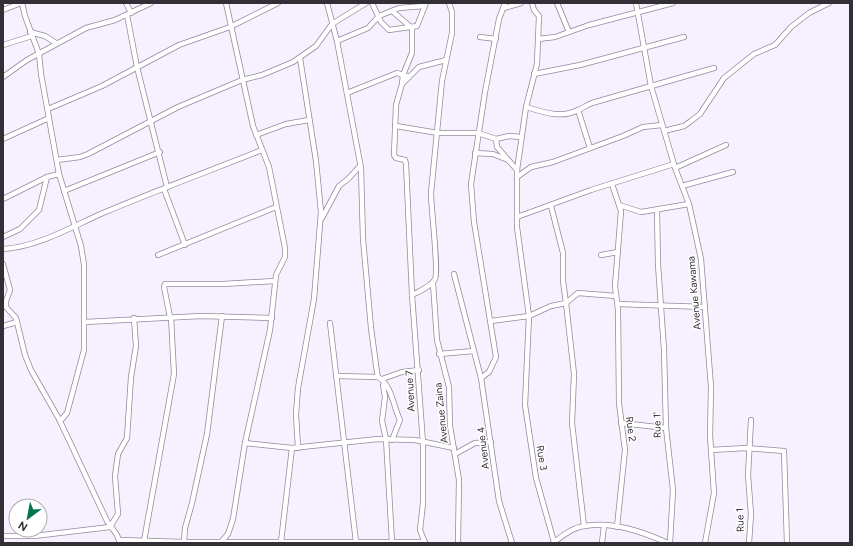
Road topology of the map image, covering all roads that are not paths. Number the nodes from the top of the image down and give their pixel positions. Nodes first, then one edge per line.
1 (22, 3) edge
2 (126, 3) edge
3 (151, 3) edge
4 (226, 3) edge
5 (278, 3) edge
6 (327, 3) edge
7 (366, 3) edge
8 (372, 3) edge
9 (449, 3) edge
10 (532, 3) edge
11 (556, 3) edge
12 (636, 3) edge
13 (673, 3) edge
14 (829, 3) edge
15 (425, 4) edge
16 (518, 4) edge
17 (505, 6) edge
18 (3, 10) edge
19 (392, 11) junction
20 (129, 14) junction
21 (637, 14) junction
22 (379, 16) junction
23 (332, 24) junction
24 (230, 27) junction
25 (412, 28) junction
26 (569, 32) junction
27 (31, 34) junction
28 (480, 37) dead end
29 (684, 38) dead end
30 (496, 39) junction
31 (538, 39) junction
32 (337, 41) junction
33 (56, 43) junction
34 (3, 45) edge
35 (644, 47) junction
36 (40, 54) junction
37 (300, 58) junction
38 (446, 60) junction
39 (137, 67) junction
40 (714, 68) dead end
41 (534, 74) junction
42 (402, 75) junction
43 (3, 77) edge
44 (409, 77) junction
45 (242, 80) junction
46 (402, 84) junction
47 (651, 86) junction
48 (346, 93) junction
49 (526, 107) junction
50 (48, 109) junction
51 (578, 110) junction
52 (49, 118) junction
53 (151, 120) junction
54 (309, 120) junction
55 (662, 125) junction
56 (396, 126) junction
57 (664, 130) junction
58 (438, 133) junction
59 (478, 133) junction
60 (256, 135) junction
61 (521, 136) junction
62 (3, 139) edge
63 (496, 139) junction
64 (726, 146) dead end
65 (590, 148) junction
66 (262, 150) junction
67 (160, 152) junction
68 (475, 153) junction
69 (57, 160) junction
70 (509, 160) junction
71 (518, 160) junction
72 (360, 166) junction
73 (674, 166) junction
74 (517, 170) junction
75 (733, 172) dead end
76 (59, 174) junction
77 (47, 177) junction
78 (517, 177) junction
79 (612, 184) junction
80 (682, 186) junction
81 (166, 188) junction
82 (64, 192) junction
83 (3, 199) edge
84 (690, 204) junction
85 (619, 205) junction
86 (551, 206) junction
87 (276, 207) junction
88 (657, 210) junction
89 (517, 218) junction
90 (321, 220) junction
91 (75, 225) junction
92 (3, 237) edge
93 (185, 245) junction
94 (3, 249) edge
95 (618, 252) junction
96 (158, 255) dead end
97 (601, 255) dead end
98 (3, 264) edge
99 (454, 274) dead end
100 (275, 281) junction
101 (433, 282) junction
102 (3, 290) edge
103 (10, 290) junction
104 (412, 295) junction
105 (616, 296) junction
106 (566, 303) junction
107 (618, 304) junction
108 (661, 306) junction
109 (705, 307) junction
110 (222, 316) junction
111 (529, 316) junction
112 (171, 317) junction
113 (134, 318) junction
114 (272, 318) junction
115 (491, 321) junction
116 (17, 322) junction
117 (84, 322) junction
118 (330, 323) dead end
119 (3, 326) edge
120 (474, 351) junction
121 (440, 354) junction
122 (418, 370) junction
123 (336, 376) junction
124 (380, 378) junction
125 (481, 378) junction
126 (59, 419) junction
127 (751, 420) dead end
128 (621, 423) junction
129 (666, 428) junction
130 (386, 439) junction
131 (392, 440) junction
132 (344, 442) junction
133 (491, 442) junction
134 (245, 443) junction
135 (423, 443) junction
136 (295, 448) junction
137 (454, 448) junction
138 (750, 449) junction
139 (711, 450) junction
140 (455, 454) junction
141 (604, 525) junction
142 (584, 526) junction
143 (110, 527) junction
144 (617, 527) junction
145 (48, 534) edge
146 (656, 540) edge
147 (144, 541) junction
148 (120, 542) edge
149 (184, 542) edge
150 (281, 542) edge
151 (356, 542) junction
152 (392, 542) edge
153 (220, 543) edge
154 (333, 543) edge
155 (425, 543) edge
156 (458, 543) edge
157 (512, 543) edge
158 (553, 543) edge
159 (602, 543) edge
160 (669, 543) edge
161 (705, 543) edge
162 (749, 543) edge
163 (788, 543) edge

1 - 18 street
1 - 27 street
2 - 20 street
3 - 20 street
4 - 24 street
5 - 24 street
6 - 23 street
7 - 23 street
8 - 22 street
9 - 38 street, Avenue Zaina
10 - 31 street, Rue 3
11 - 26 street
12 - 21 street, Avenue Kawama
13 - 21 street
14 - 57 street
15 - 19 street
15 - 25 street
16 - 17 street
17 - 30 street
19 - 22 street
19 - 25 street
20 - 33 street
20 - 39 street
21 - 26 street
21 - 35 street, Avenue Kawama
22 - 25 street
22 - 32 street
23 - 32 street
23 - 37 street
24 - 39 street
24 - 45 street
25 - 42 street
26 - 31 street
27 - 33 street
27 - 34 street
27 - 36 street
28 - 30 street
29 - 35 street
30 - 59 street
31 - 41 street, Rue 3
32 - 48 street
33 - 36 street
35 - 41 street
35 - 47 street, Avenue Kawama
36 - 43 street
36 - 50 street
37 - 45 street
37 - 54 street
38 - 44 street
38 - 58 street, Avenue Zaina
39 - 50 street
39 - 53 street
40 - 47 street
41 - 49 street, Rue 3
42 - 44 street
42 - 46 street
42 - 48 street
44 - 46 street
45 - 53 street
45 - 60 street
46 - 56 street
47 - 51 street
47 - 55 street, Avenue Kawama
48 - 72 street
49 - 51 street
49 - 61 street, Rue 3
50 - 52 street
51 - 65 street
52 - 62 street
52 - 69 street
53 - 67 street
53 - 69 street
54 - 60 street
54 - 90 street
55 - 57 street, Avenue Kawama
55 - 65 street
56 - 58 street
56 - 104 street, Avenue 7
57 - 73 street, Avenue Kawama
58 - 59 street
58 - 101 street, Avenue Zaina
59 - 63 street
59 - 68 street
60 - 66 street
61 - 63 street
61 - 71 street, Rue 3
63 - 70 street
64 - 73 street
65 - 78 street
66 - 81 street
66 - 87 street
67 - 81 street
67 - 82 street
68 - 70 street
68 - 115 street
69 - 76 street
70 - 71 street
70 - 74 street
71 - 74 street, Rue 3
72 - 90 street
72 - 124 street
73 - 79 street
73 - 80 street, Avenue Kawama
74 - 78 street, Rue 3
75 - 80 street
76 - 77 street
76 - 82 street
77 - 83 street
77 - 92 street
78 - 89 street, Rue 3
79 - 85 street, Rue 2
79 - 86 street
80 - 84 street, Avenue Kawama
81 - 91 street
81 - 93 street
82 - 91 street
84 - 88 street
84 - 109 street, Avenue Kawama
85 - 88 street
85 - 95 street, Rue 2
86 - 89 street
86 - 106 street
87 - 93 street
87 - 100 street
88 - 108 street, Rue 1'
89 - 111 street, Rue 3
90 - 136 street
91 - 94 street
91 - 117 street
93 - 96 street
95 - 97 street
95 - 105 street, Rue 2
98 - 103 street
99 - 120 street, Avenue 4
100 - 112 street
100 - 114 street
101 - 104 street
101 - 121 street, Avenue Zaina
102 - 103 street
103 - 116 street
104 - 122 street, Avenue 7
105 - 106 street
105 - 107 street, Rue 2
106 - 111 street
106 - 142 street
107 - 108 street
107 - 128 street, Rue 2
108 - 109 street
108 - 129 street, Rue 1'
109 - 139 street, Avenue Kawama
110 - 112 street
110 - 114 street
110 - 149 street
111 - 115 street
111 - 158 street, Rue 3
112 - 113 street
112 - 147 street
113 - 117 street
113 - 143 street
114 - 134 street
115 - 125 street
116 - 119 street
116 - 126 street
117 - 126 street
118 - 123 street
120 - 121 street
120 - 125 street, Avenue 4
121 - 137 street, Avenue Zaina
122 - 124 street
122 - 135 street, Avenue 7
123 - 124 street
123 - 132 street
124 - 130 street
124 - 131 street
125 - 133 street, Avenue 4
126 - 143 street
127 - 138 street, Rue 1
128 - 129 street
128 - 144 street, Rue 2
129 - 160 street, Rue 1'
130 - 131 street
130 - 132 street
130 - 152 street
131 - 135 street
132 - 136 street
132 - 151 street
133 - 140 street
133 - 157 street, Avenue 4
134 - 136 street
134 - 153 street
135 - 137 street
135 - 155 street, Avenue 7
136 - 150 street
137 - 140 street, Avenue Zaina
138 - 139 street
138 - 162 street, Rue 1
138 - 163 street
139 - 161 street, Avenue Kawama
140 - 156 street, Avenue Zaina
141 - 142 street
141 - 144 street
141 - 159 street
142 - 158 street
143 - 145 street
143 - 148 street
144 - 146 street
146 - 160 street
147 - 148 street
147 - 149 street
149 - 153 street
150 - 153 street
150 - 154 street
151 - 152 street
151 - 154 street
152 - 155 street

